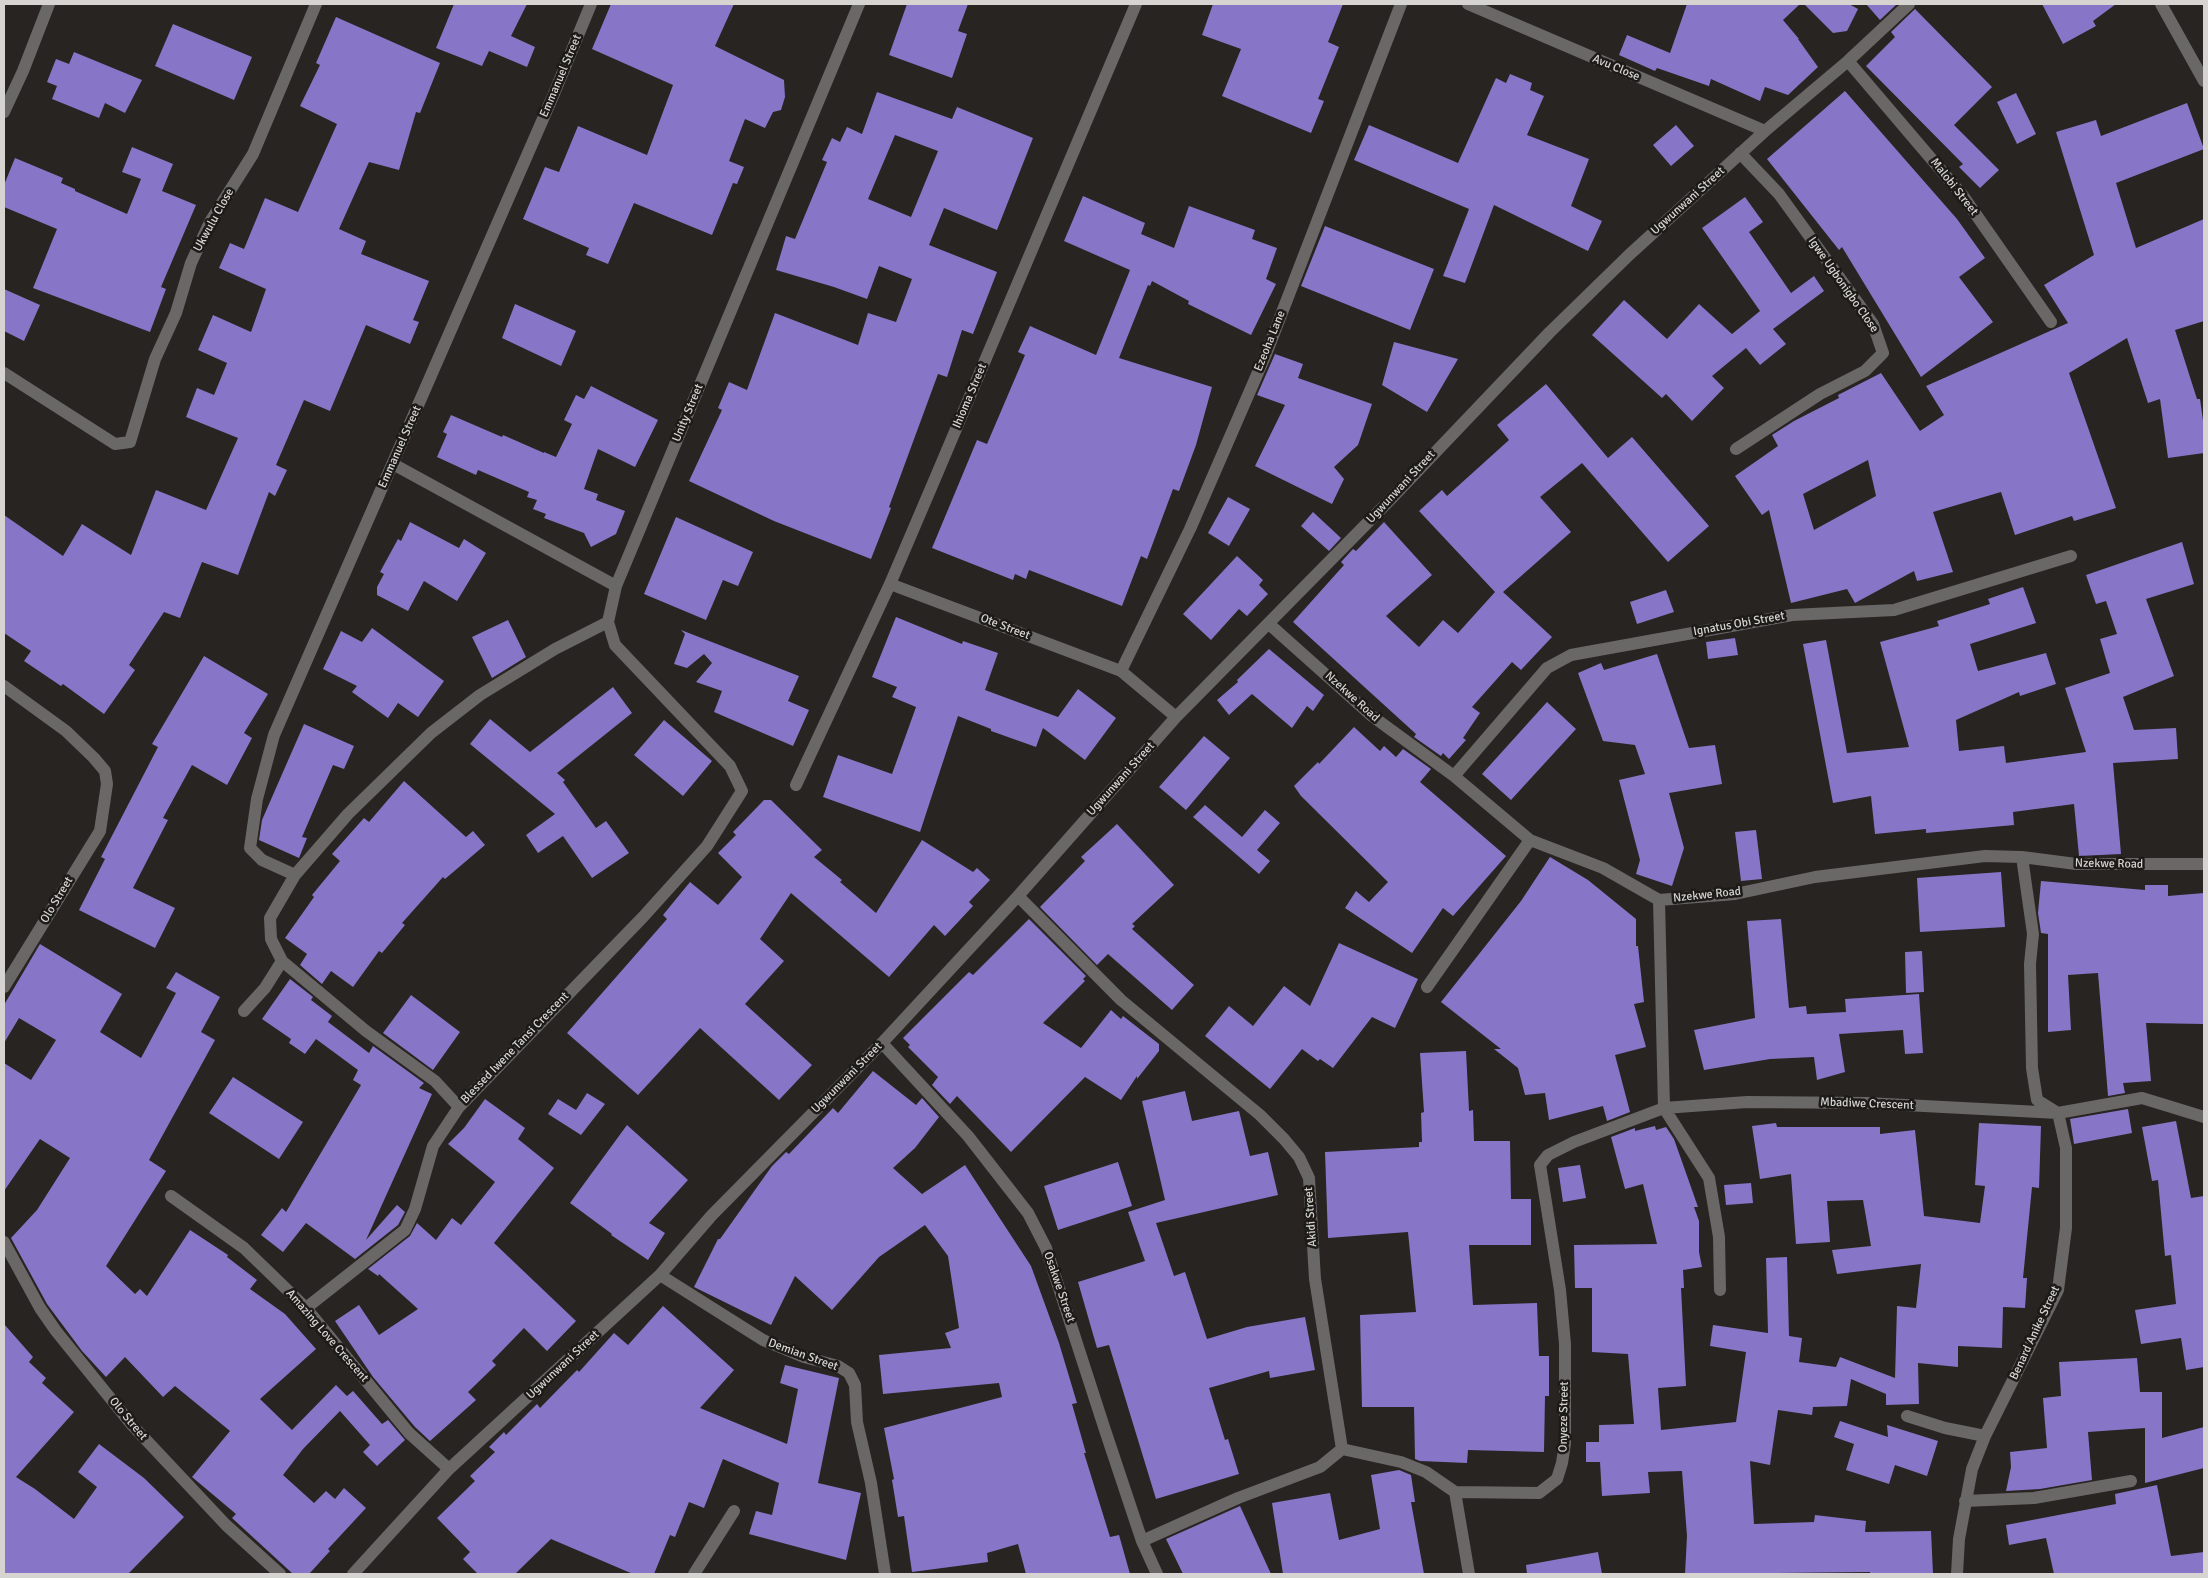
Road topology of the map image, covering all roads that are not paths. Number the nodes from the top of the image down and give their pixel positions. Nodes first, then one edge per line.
1 (49, 4) edge
2 (316, 4) edge
3 (591, 4) edge
4 (859, 4) edge
5 (1136, 4) edge
6 (1401, 4) edge
7 (1468, 4) edge
8 (1909, 4) edge
9 (2161, 4) edge
10 (1848, 61) junction
11 (2204, 81) edge
12 (4, 112) edge
13 (1765, 131) junction
14 (1740, 153) junction
15 (2050, 322) dead end
16 (4, 373) edge
17 (1736, 449) dead end
18 (393, 464) junction
19 (2071, 556) dead end
20 (890, 584) junction
21 (616, 586) junction
22 (608, 622) junction
23 (1268, 624) junction
24 (1121, 671) junction
25 (4, 686) edge
26 (1176, 717) junction
27 (1454, 776) junction
28 (796, 785) dead end
29 (1530, 840) junction
30 (2022, 857) junction
31 (2204, 864) edge
32 (295, 874) junction
33 (1018, 896) junction
34 (1659, 900) junction
35 (282, 960) junction
36 (4, 987) edge
37 (1427, 987) dead end
38 (244, 1012) dead end
39 (882, 1043) junction
40 (459, 1107) junction
41 (1664, 1108) junction
42 (2058, 1113) junction
43 (2204, 1117) edge
44 (1540, 1165) joint
45 (171, 1196) dead end
46 (4, 1242) edge
47 (660, 1276) junction
48 (1720, 1290) dead end
49 (306, 1308) junction
50 (1907, 1416) dead end
51 (1985, 1436) junction
52 (1342, 1449) junction
53 (449, 1469) junction
54 (2131, 1481) dead end
55 (1455, 1492) junction
56 (1965, 1501) junction
57 (734, 1511) dead end
58 (1142, 1541) junction
59 (280, 1574) edge
60 (353, 1574) edge
61 (694, 1574) edge
62 (885, 1574) edge
63 (1157, 1574) edge
64 (1469, 1574) edge
65 (1957, 1574) edge

1 - 12 street
2 - 16 street, Ukwulu Close
3 - 18 street, Emmanuel Street
4 - 21 street, Unity Street
5 - 20 street, Ihioma Street
6 - 24 street, Ezeoha Lane
7 - 13 street, Avu Close
8 - 10 street, Ugwunwani Street
9 - 11 street
10 - 13 street, Ugwunwani Street
10 - 15 street, Malobi Street
13 - 14 street, Ugwunwani Street
14 - 17 street, Igwe Ugbonigbo Close
14 - 23 street, Ugwunwani Street
18 - 21 street
18 - 32 street, Emmanuel Street
19 - 27 street, Ignatus Obi Street
20 - 24 street, Ote Street
20 - 28 street, Ihioma Street
21 - 22 street, Unity Street
22 - 32 street
22 - 40 street, Blessed Iwene Tansi Crescent
23 - 26 street, Ugwunwani Street
23 - 27 street, Nzekwe Road
24 - 26 street, Ote Street
25 - 36 street, Olo Street
26 - 33 street, Ugwunwani Street
27 - 29 street, Nzekwe Road
29 - 34 street, Nzekwe Road
29 - 37 street
30 - 31 street, Nzekwe Road
30 - 34 street, Nzekwe Road
30 - 42 street
32 - 35 street
33 - 39 street, Ugwunwani Street
33 - 52 street, Akidi Street
34 - 41 street
35 - 38 street
35 - 40 street
39 - 47 street, Ugwunwani Street
39 - 58 street, Osakwe Street
40 - 49 street, Blessed Iwene Tansi Crescent
41 - 42 street, Mbadiwe Crescent
41 - 44 street, Mbadiwe Crescent
41 - 48 street
42 - 43 street, Mbadiwe Crescent
42 - 51 street, Benard Anike Street
44 - 55 street, Onyeze Street
45 - 49 street, Amazing Love Crescent
46 - 59 street, Olo Street
47 - 53 street, Ugwunwani Street
47 - 62 street, Demian Street
49 - 53 street, Amazing Love Crescent
50 - 51 street
51 - 56 street, Benard Anike Street
52 - 55 street
52 - 58 street
53 - 60 street, Ugwunwani Street
54 - 56 street
55 - 64 street
56 - 65 street, Benard Anike Street
57 - 61 street
58 - 63 street, Osakwe Street

